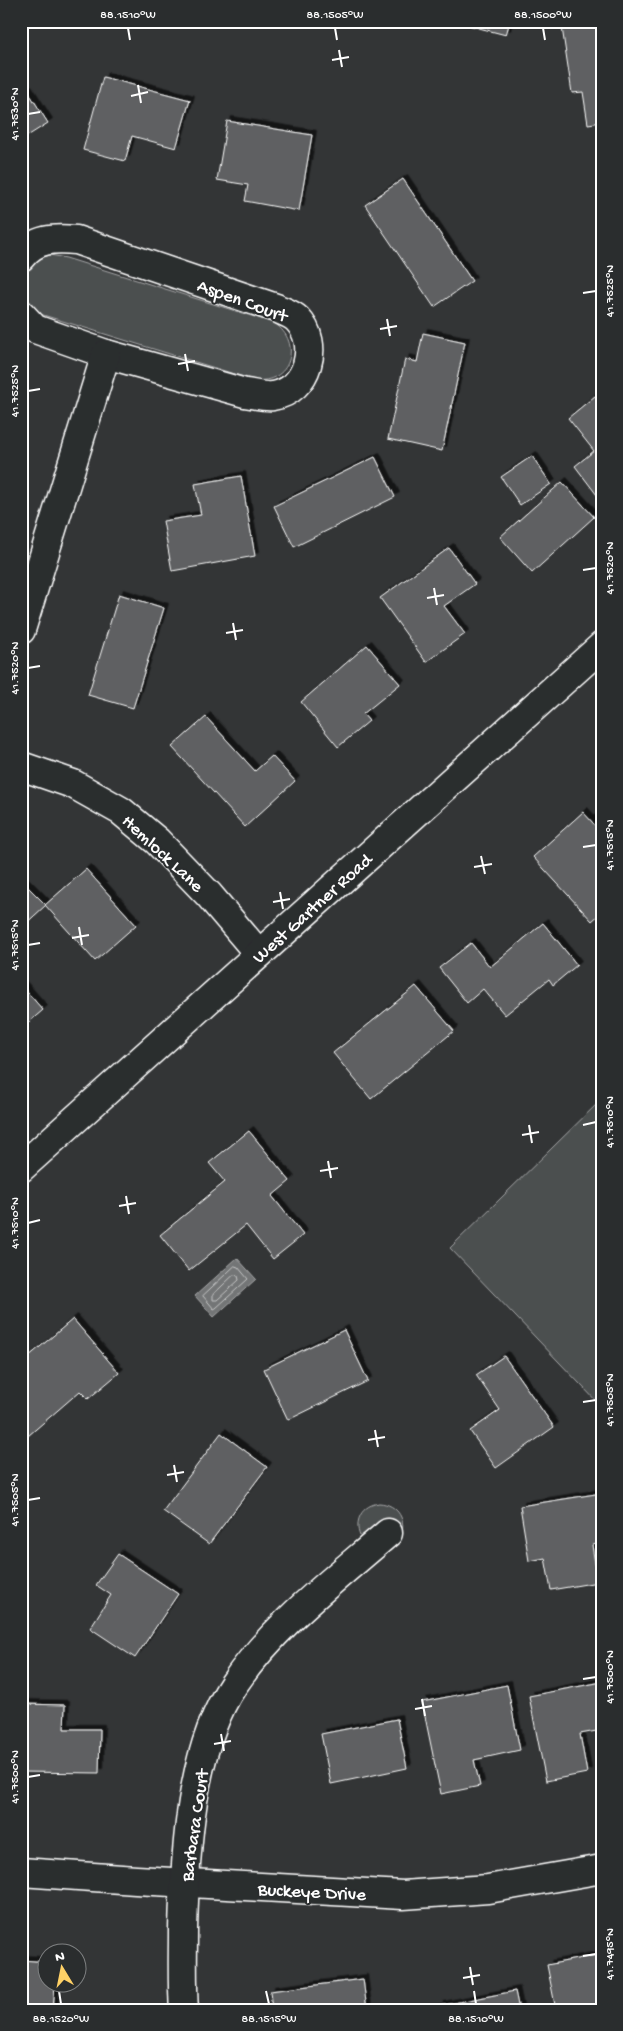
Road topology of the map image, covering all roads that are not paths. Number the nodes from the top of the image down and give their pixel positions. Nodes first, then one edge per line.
1 (21, 257) edge
2 (21, 314) edge
3 (106, 354) junction
4 (21, 630) edge
5 (602, 646) edge
6 (21, 766) edge
7 (259, 954) junction
8 (21, 1168) edge
9 (388, 1533) dead end
10 (602, 1869) edge
11 (21, 1872) edge
12 (184, 1883) junction
13 (184, 2010) edge

1 - 3 street, Aspen Court
2 - 3 street, Aspen Court
3 - 4 street
5 - 7 street, West Gartner Road
6 - 7 street, Hemlock Lane
7 - 8 street, West Gartner Road
9 - 12 street, Barbara Court
10 - 12 street, Buckeye Drive
11 - 12 street, Buckeye Drive
12 - 13 street, Barbara Court

